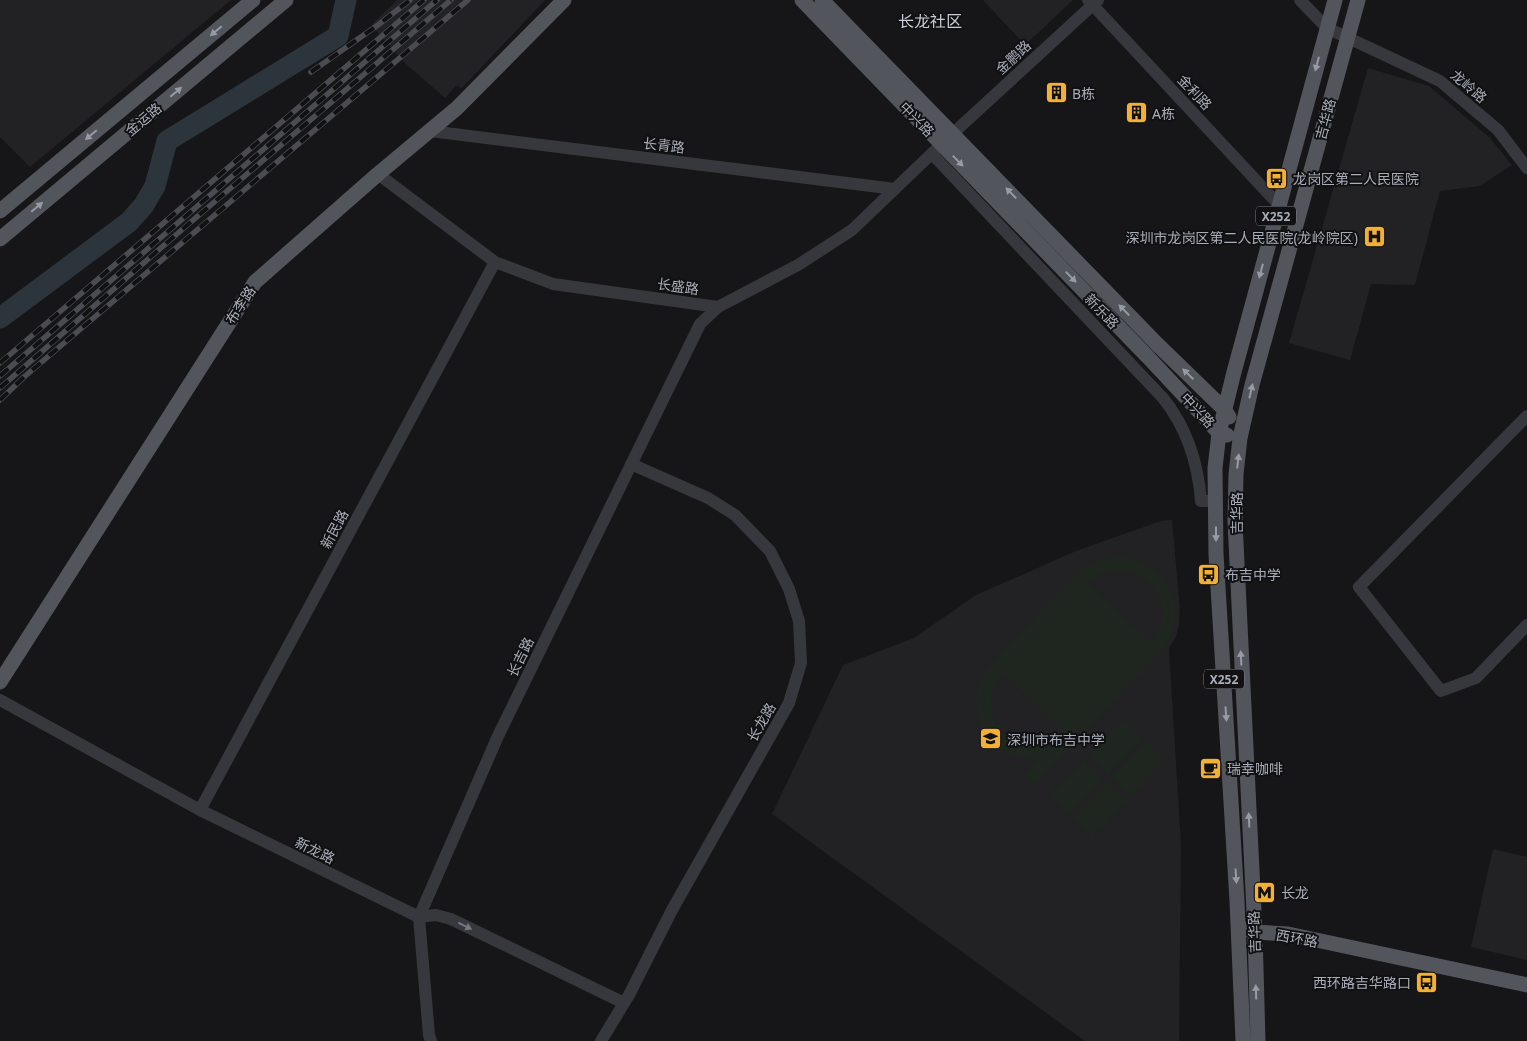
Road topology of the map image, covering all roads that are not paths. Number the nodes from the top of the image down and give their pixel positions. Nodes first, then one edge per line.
1 (253, 0) edge
2 (286, 0) edge
3 (564, 0) edge
4 (802, 0) edge
5 (806, 0) edge
6 (817, 0) edge
7 (822, 0) edge
8 (1300, 0) edge
9 (1335, 0) edge
10 (1358, 0) edge
11 (1093, 2) edge
12 (1327, 28) junction
13 (1347, 38) junction
14 (430, 131) junction
15 (946, 140) junction
16 (932, 154) junction
17 (1527, 168) edge
18 (378, 174) junction
19 (895, 189) junction
20 (1279, 205) junction
21 (0, 211) edge
22 (0, 239) edge
23 (495, 262) junction
24 (718, 307) junction
25 (1225, 410) junction
26 (1527, 416) edge
27 (1219, 433) junction
28 (1240, 438) junction
29 (631, 464) junction
30 (1215, 502) junction
31 (1527, 625) edge
32 (0, 682) edge
33 (0, 700) edge
34 (200, 810) junction
35 (419, 917) junction
36 (1239, 926) junction
37 (1255, 926) junction
38 (1527, 977) edge
39 (1527, 985) edge
40 (624, 1003) junction
41 (431, 1041) edge
42 (601, 1041) edge
43 (1243, 1041) edge
44 (1258, 1041) edge

1 -> 21 main road, 金运路
22 -> 2 main road, 金运路
3 - 14 main road, 布李路
4 -> 27 main road, 中兴路, bridge
5 - 15 street
6 - 15 street
25 -> 7 main road, 中兴路, bridge
8 - 12 street, 龙岭路
9 - 12 main road, 吉华路 / X252
10 - 13 main road, 吉华路 / X252
11 - 15 street, 金鹏路
11 - 20 street, 金利路
12 - 13 street, 龙岭路
12 -> 20 main road, 吉华路 / X252
13 - 17 street, 龙岭路
28 -> 13 main road, 吉华路 / X252
14 - 18 main road, 布李路
14 - 19 street, 长青路
15 - 16 street
16 - 19 street
16 - 30 street, 新乐路
18 - 23 street, 长盛路
18 - 32 main road, 布李路
19 - 24 street
20 -> 25 main road, 吉华路 / X252
23 - 24 street, 长盛路
23 - 34 street, 新民路
24 - 29 street, 长吉路
25 - 27 main road, 吉华路 / X252
25 - 28 main road, 中兴路
26 - 31 street
27 - 28 main road, 中兴路
27 - 30 main road, 吉华路 / X252
37 -> 28 main road, 吉华路 / X252
29 - 35 street, 长吉路
29 - 40 street, 长龙路
30 -> 36 main road, 吉华路 / X252
33 - 34 street, 新龙路
34 - 35 street, 新龙路
35 -> 40 street, 新龙路
35 - 41 street, 长吉路
36 - 37 main road, 西环路
36 - 43 main road, 吉华路 / X252
37 - 38 main road, 西环路
37 - 39 main road, 西环路
44 -> 37 main road, 吉华路 / X252
40 - 42 street, 长龙路

